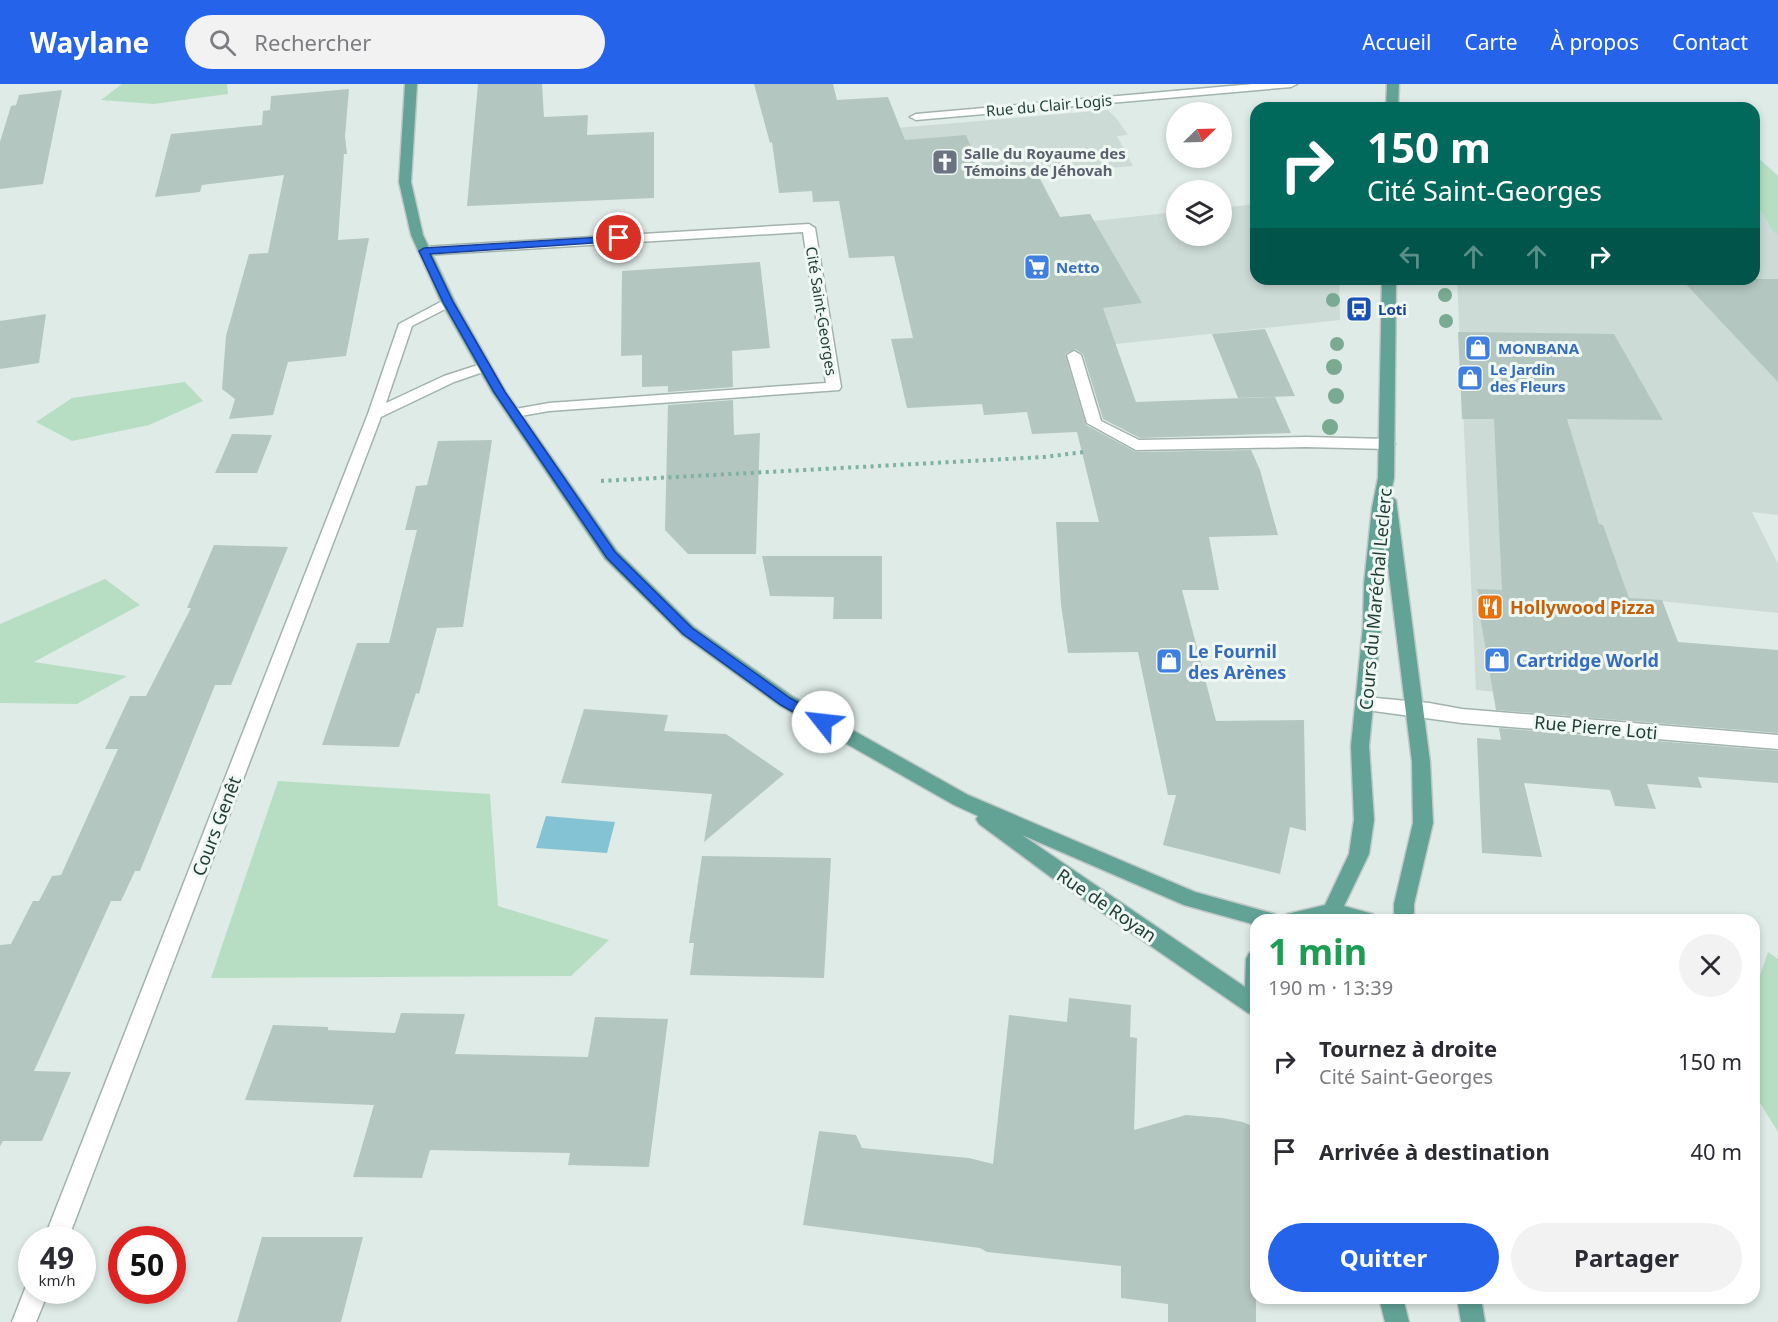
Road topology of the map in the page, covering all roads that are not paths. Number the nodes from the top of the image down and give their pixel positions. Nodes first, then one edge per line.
1 (411, 84) edge
2 (1144, 84) edge
3 (1291, 84) edge
4 (1393, 84) edge
5 (1152, 96) junction
6 (1392, 102) edge
7 (916, 117) dead end
8 (424, 251) junction
9 (1389, 285) edge
10 (448, 302) junction
11 (1074, 355) dead end
12 (484, 367) junction
13 (515, 413) junction
14 (375, 414) junction
15 (1387, 444) junction
16 (1386, 478) junction
17 (1365, 704) junction
18 (1414, 709) junction
19 (1778, 742) edge
20 (961, 800) junction
21 (1331, 912) junction
22 (1314, 914) edge
23 (1340, 914) edge
24 (1404, 914) edge
25 (1250, 915) edge
26 (1250, 1002) edge
27 (61, 1226) edge
28 (31, 1304) edge
29 (1392, 1304) edge
30 (1470, 1304) edge
31 (24, 1322) edge
32 (1396, 1322) edge
33 (1473, 1322) edge

1 - 8 main road
2 - 5 street
3 - 5 street, Rue du Clair Logis
4 - 6 main road
5 - 7 street, Rue du Clair Logis
8 - 10 main road, Rue de Royan
8 - 13 street, Cité Saint-Georges
9 - 15 main road, Cours du Maréchal Leclerc
10 - 12 main road, Rue de Royan
10 - 14 street, Cours Genêt
11 - 15 street
12 - 13 main road, Rue de Royan
12 - 14 street
13 - 20 main road, Rue de Royan
14 - 27 street, Cours Genêt
15 - 16 main road, Cours du Maréchal Leclerc
16 - 17 main road, Cours du Maréchal Leclerc
16 - 18 main road
17 - 18 street, Rue Pierre Loti
17 - 21 main road, Cours du Maréchal Leclerc
18 - 19 street, Rue Pierre Loti
18 - 24 main road
20 - 25 main road, Rue de Royan
20 - 26 main road, Rue de Royan
21 - 22 main road
21 - 23 main road
28 - 31 street
29 - 32 main road
30 - 33 main road

